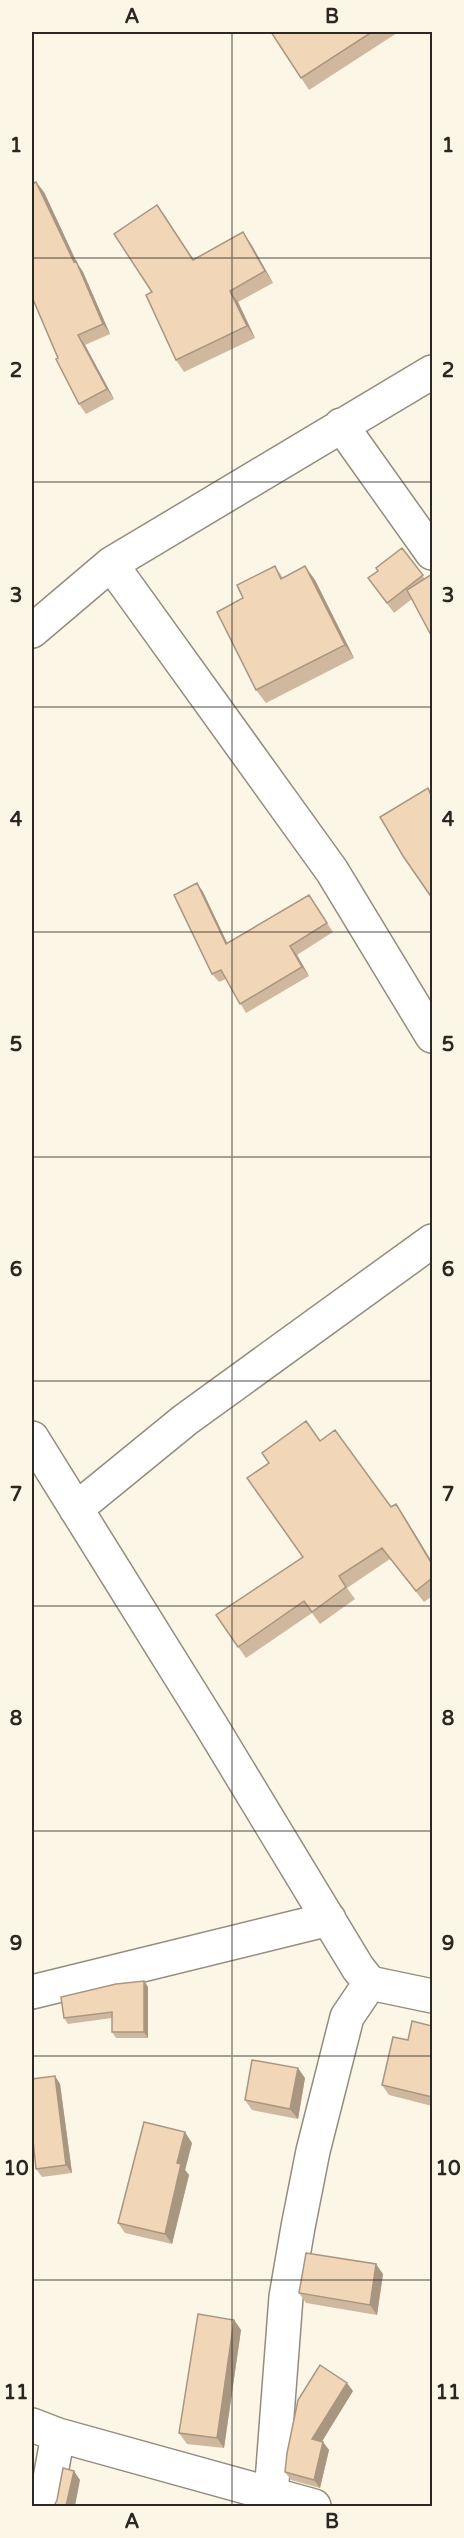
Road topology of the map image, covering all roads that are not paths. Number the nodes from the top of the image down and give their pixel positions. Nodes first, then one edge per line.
1 (432, 372) edge
2 (341, 425) junction
3 (432, 553) edge
4 (111, 564) junction
5 (32, 631) edge
6 (432, 1036) edge
7 (432, 1241) edge
8 (32, 1438) edge
9 (76, 1509) junction
10 (329, 1919) junction
11 (370, 1983) junction
12 (32, 1992) edge
13 (432, 1996) edge
14 (45, 2430) edge
15 (271, 2495) junction
16 (45, 2506) edge
17 (314, 2506) edge

1 - 2 street
2 - 3 street
2 - 4 street
4 - 5 street
4 - 6 street
7 - 9 street
8 - 9 street
9 - 10 street
10 - 11 street
10 - 12 street
11 - 13 street
11 - 15 street
14 - 15 street
14 - 16 street
15 - 17 street

